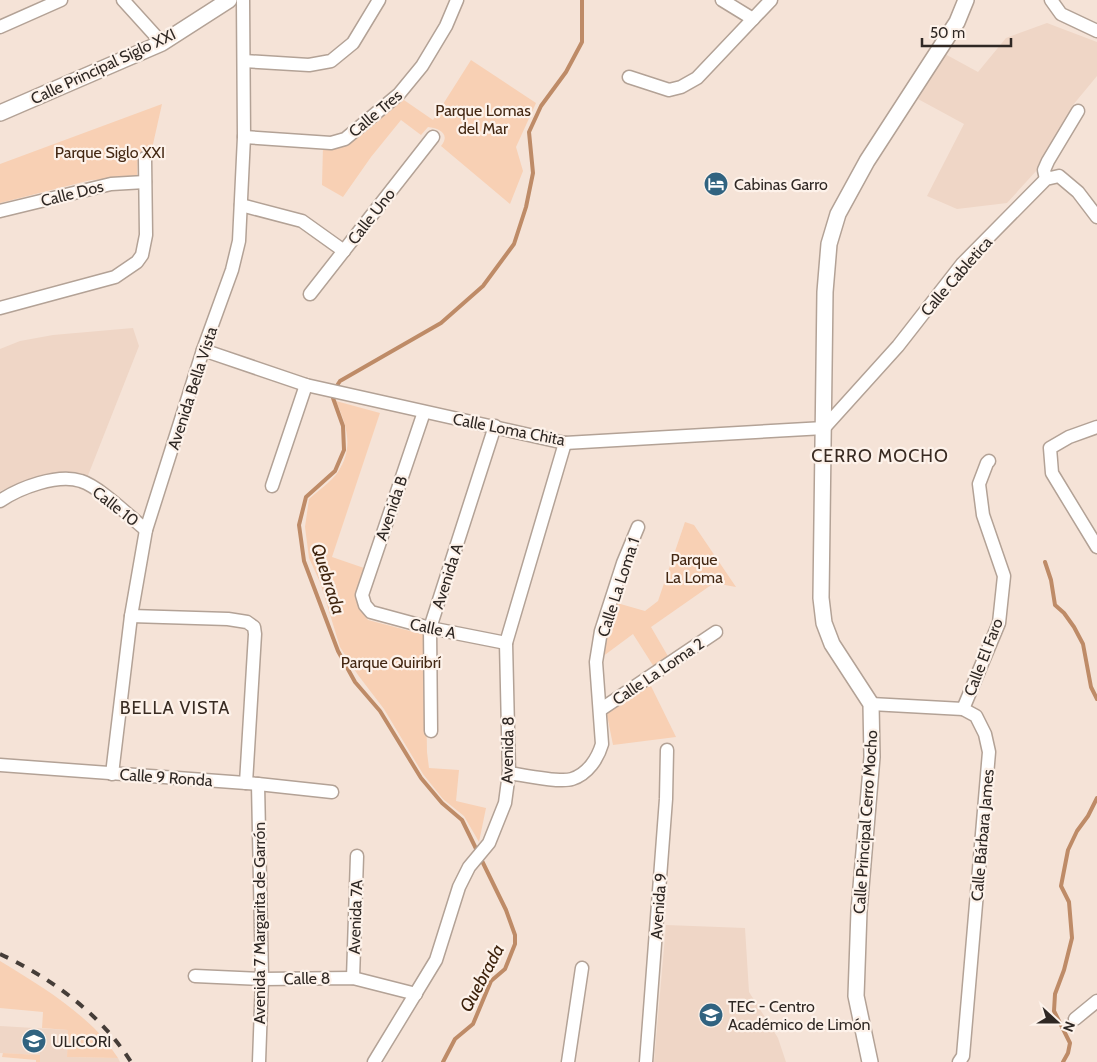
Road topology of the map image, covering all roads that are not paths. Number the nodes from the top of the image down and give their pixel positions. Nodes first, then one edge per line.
1 (61, 0) edge
2 (123, 0) edge
3 (243, 0) edge
4 (379, 0) edge
5 (457, 0) edge
6 (722, 0) edge
7 (771, 0) edge
8 (966, 0) edge
9 (1051, 0) edge
10 (224, 1) edge
11 (753, 19) junction
12 (0, 27) edge
13 (1097, 31) edge
14 (162, 43) junction
15 (244, 61) junction
16 (629, 77) dead end
17 (1078, 111) dead end
18 (0, 112) edge
19 (244, 137) junction
20 (433, 137) dead end
21 (145, 158) dead end
22 (1046, 180) junction
23 (145, 182) junction
24 (241, 205) junction
25 (0, 211) edge
26 (1097, 217) edge
27 (344, 251) junction
28 (310, 294) dead end
29 (0, 308) edge
30 (203, 350) junction
31 (306, 385) junction
32 (424, 412) junction
33 (495, 426) junction
34 (1097, 427) edge
35 (824, 428) junction
36 (565, 443) junction
37 (989, 461) dead end
38 (272, 486) dead end
39 (0, 501) edge
40 (638, 527) dead end
41 (146, 530) junction
42 (1097, 547) edge
43 (365, 604) joint
44 (131, 616) junction
45 (430, 628) junction
46 (716, 632) dead end
47 (506, 643) junction
48 (871, 704) junction
49 (963, 709) junction
50 (600, 710) junction
51 (431, 731) dead end
52 (667, 750) dead end
53 (0, 765) edge
54 (509, 773) junction
55 (112, 774) junction
56 (252, 784) junction
57 (332, 792) dead end
58 (357, 856) dead end
59 (582, 968) dead end
60 (195, 976) dead end
61 (353, 978) junction
62 (262, 979) junction
63 (416, 994) junction
64 (1097, 1001) edge
65 (1074, 1019) dead end
66 (259, 1062) edge
67 (374, 1062) edge
68 (568, 1062) edge
69 (646, 1062) edge
70 (870, 1062) edge
71 (959, 1062) edge

1 - 12 street
2 - 14 street
3 - 15 street, Avenida Bella Vista
4 - 15 street
5 - 19 street, Calle Tres
6 - 11 street
7 - 11 street
8 - 35 street
9 - 13 street
10 - 14 street, Calle Principal Siglo XXI
11 - 16 street
14 - 18 street, Calle Principal Siglo XXI
15 - 19 street, Avenida Bella Vista
17 - 22 street
19 - 24 street, Avenida Bella Vista
20 - 27 street, Calle Uno
21 - 23 street
22 - 26 street
22 - 35 street, Calle Cabletica
23 - 25 street, Calle Dos
23 - 29 street
24 - 27 street
24 - 30 street, Avenida Bella Vista
27 - 28 street, Calle Uno
30 - 31 street, Calle Loma Chita
30 - 41 street, Avenida Bella Vista
31 - 32 street, Calle Loma Chita
31 - 38 street
32 - 33 street, Calle Loma Chita
32 - 43 street, Avenida B
33 - 36 street, Calle Loma Chita
33 - 45 street, Avenida A
34 - 42 street
35 - 36 street, Calle Loma Chita
35 - 48 street
36 - 47 street, Avenida 8
37 - 49 street, Calle El Faro
39 - 41 street, Calle 10
40 - 50 street, Calle La Loma 1
41 - 44 street, Avenida Bella Vista
43 - 45 street, Calle A
44 - 55 street, Avenida Bella Vista
44 - 56 street, Avenida 7 Margarita de Garrón
45 - 47 street, Calle A
45 - 51 street, Avenida A
46 - 50 street, Calle La Loma 2
47 - 54 street, Avenida 8
48 - 49 street
48 - 70 street, Calle Principal Cerro Mocho
49 - 71 street, Calle Bárbara James
50 - 54 street, Calle La Loma 1
52 - 69 street, Avenida 9
53 - 55 street, Calle 9 Ronda
54 - 63 street, Avenida 8
55 - 56 street, Calle 9 Ronda
56 - 57 street, Calle 9 Ronda
56 - 62 street, Avenida 7 Margarita de Garrón
58 - 61 street, Avenida 7A
59 - 68 street
60 - 62 street, Calle 8
61 - 62 street, Calle 8
61 - 63 street, Calle 8
62 - 66 street, Avenida 7 Margarita de Garrón
63 - 67 street, Avenida 8
64 - 65 street

